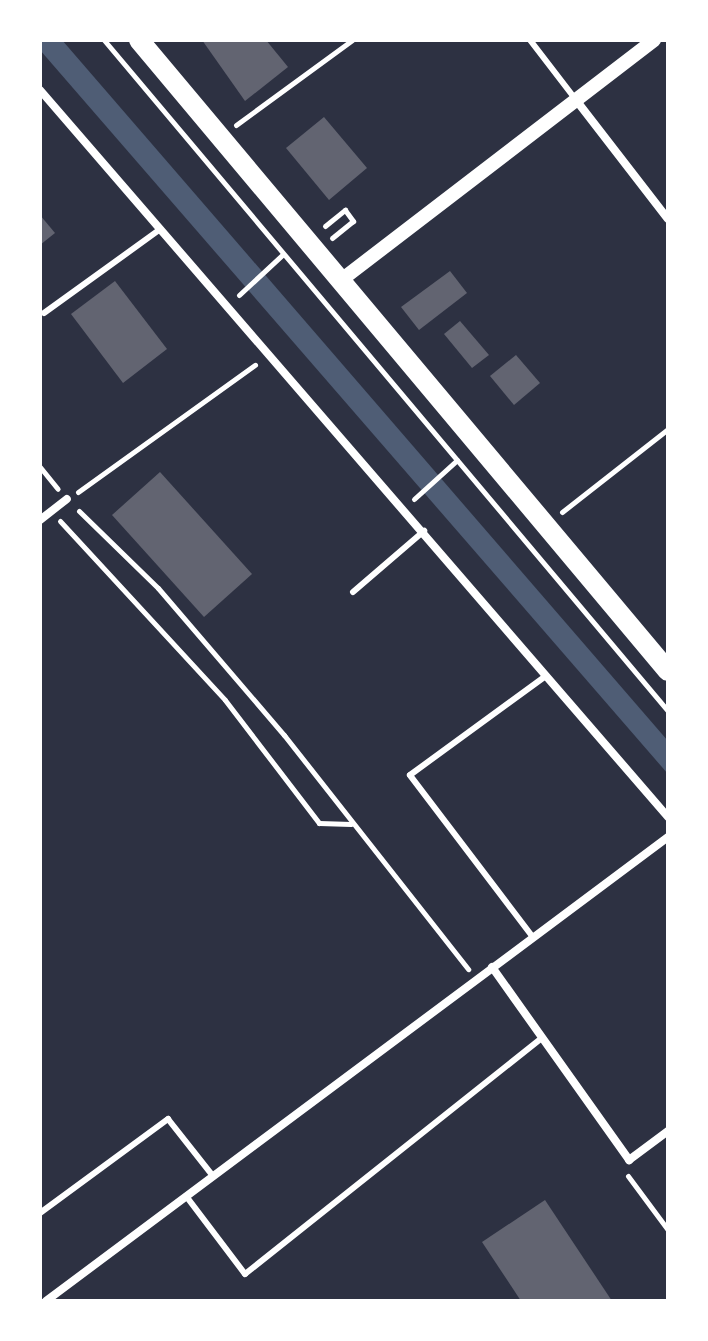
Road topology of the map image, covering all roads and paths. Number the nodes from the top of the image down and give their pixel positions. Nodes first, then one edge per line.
1 (104, 40) edge
2 (139, 40) edge
3 (352, 40) edge
4 (530, 40) edge
5 (654, 40) edge
6 (40, 90) edge
7 (576, 100) junction
8 (50, 102) junction
9 (40, 110) edge
10 (220, 137) junction
11 (668, 219) edge
12 (159, 230) junction
13 (316, 233) dead end
14 (330, 240) dead end
15 (298, 250) dead end
16 (340, 281) junction
17 (238, 295) dead end
18 (44, 313) dead end
19 (270, 354) junction
20 (668, 429) edge
21 (455, 462) junction
22 (40, 467) edge
23 (415, 498) dead end
24 (67, 499) junction
25 (52, 511) junction
26 (40, 520) edge
27 (545, 525) junction
28 (424, 531) junction
29 (353, 592) dead end
30 (668, 671) edge
31 (546, 676) junction
32 (668, 711) edge
33 (668, 817) edge
34 (351, 824) junction
35 (668, 837) edge
36 (532, 936) junction
37 (492, 967) junction
38 (476, 980) junction
39 (540, 1039) junction
40 (668, 1131) edge
41 (213, 1176) junction
42 (186, 1196) junction
43 (40, 1213) edge
44 (46, 1301) edge

1 - 21 path
2 - 10 main road
3 - 10 path
4 - 7 lane
5 - 7 street
6 - 8 street
7 - 11 street
7 - 16 street
8 - 9 street
8 - 12 street
10 - 16 main road
12 - 18 lane
12 - 19 street
13 - 14 path
15 - 17 path
16 - 27 main road
19 - 24 path
19 - 28 street
20 - 27 path
21 - 23 path
21 - 32 path
22 - 24 path
24 - 25 street
24 - 34 path
25 - 26 street
25 - 34 path
27 - 30 main road
28 - 29 lane
28 - 31 street
31 - 33 street
31 - 36 lane
34 - 38 path
35 - 36 street
36 - 37 street
37 - 38 street
37 - 39 street
38 - 41 street
39 - 40 street
39 - 42 lane
41 - 42 street
41 - 43 lane
42 - 44 street

